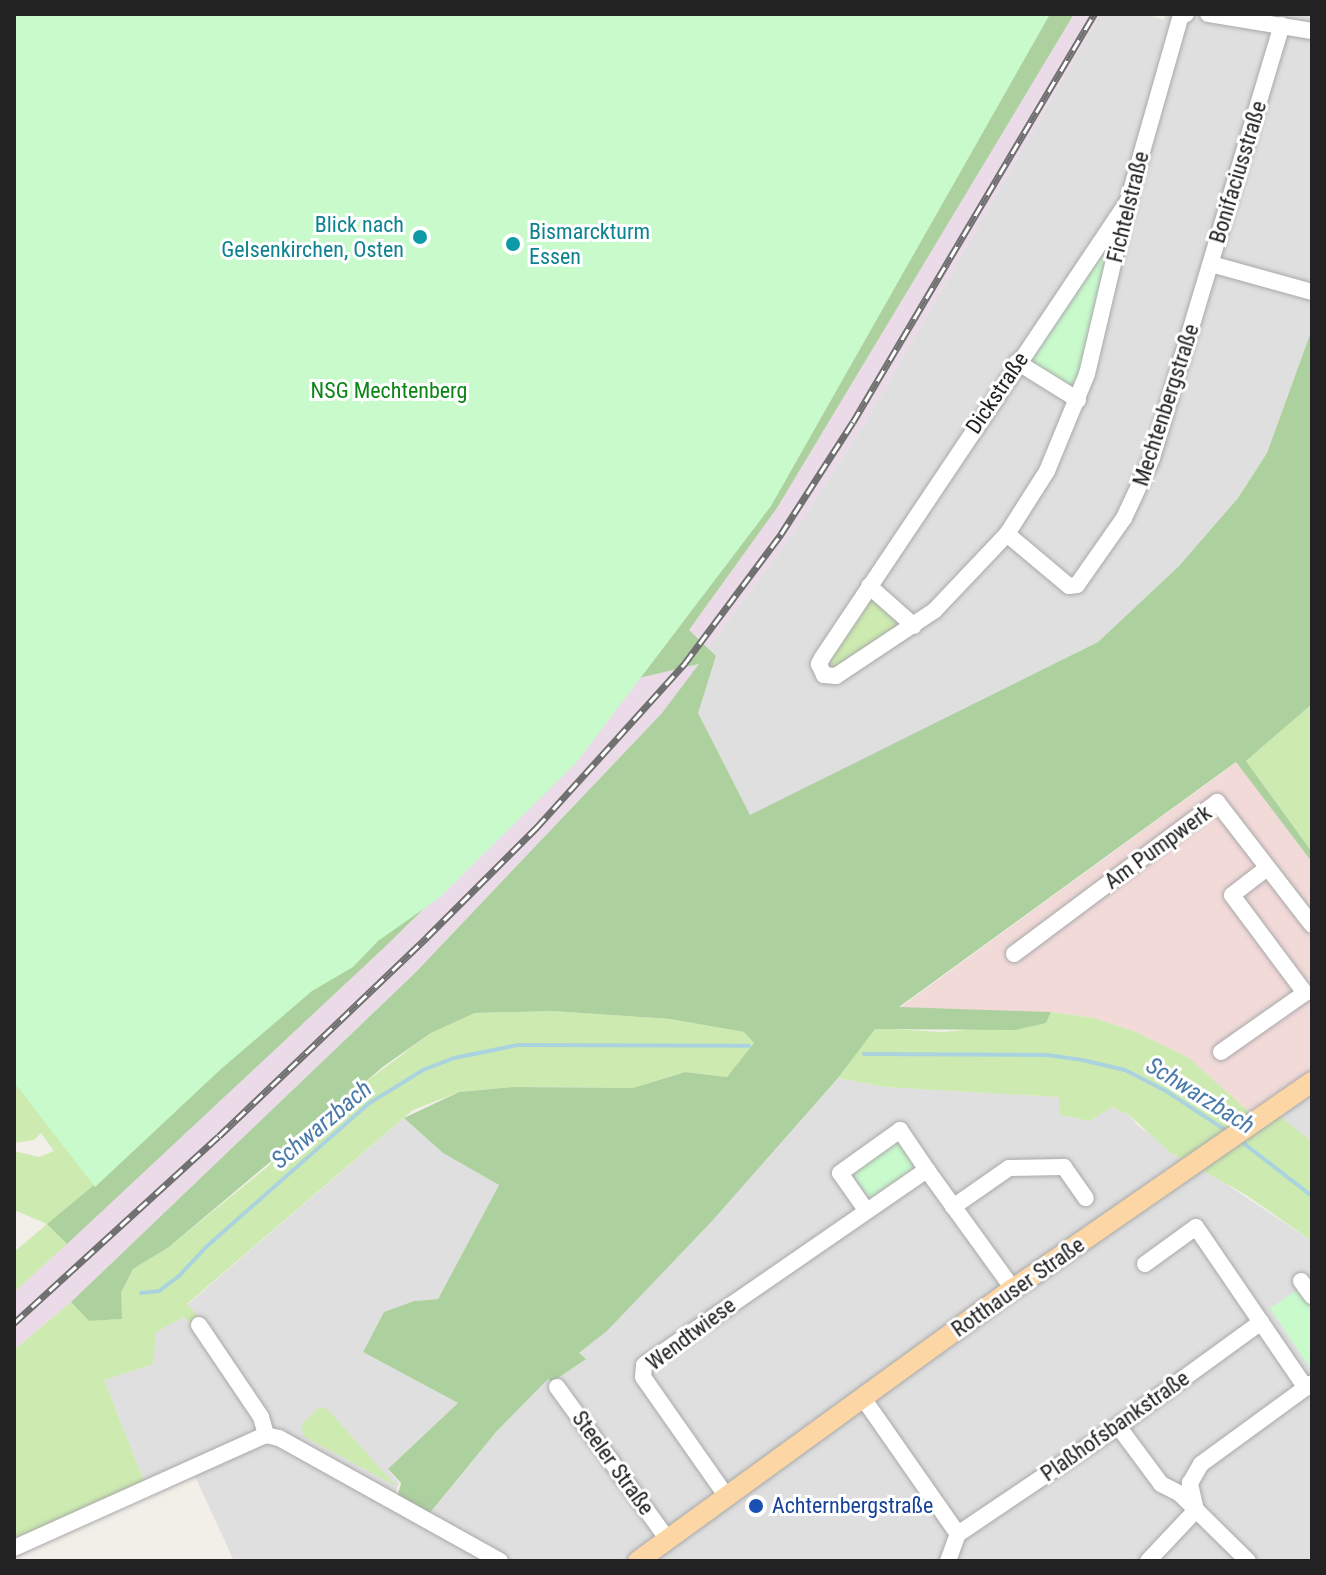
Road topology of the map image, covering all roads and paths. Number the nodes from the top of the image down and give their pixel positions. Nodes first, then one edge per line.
1 (1208, 14) edge
2 (1184, 15) edge
3 (1282, 25) junction
4 (1312, 31) edge
5 (1128, 201) junction
6 (1211, 264) junction
7 (1312, 292) edge
8 (1017, 362) junction
9 (1078, 400) junction
10 (1007, 534) junction
11 (869, 586) junction
12 (914, 626) junction
13 (824, 675) joint
14 (1267, 868) junction
15 (1312, 925) edge
16 (1014, 954) dead end
17 (1221, 1052) dead end
18 (1312, 1082) edge
19 (927, 1170) junction
20 (1086, 1198) dead end
21 (953, 1207) junction
22 (866, 1210) junction
23 (1145, 1264) dead end
24 (1301, 1281) dead end
25 (1013, 1289) junction
26 (1312, 1296) edge
27 (1261, 1322) junction
28 (199, 1325) dead end
29 (1309, 1386) edge
30 (557, 1387) dead end
31 (863, 1398) junction
32 (1118, 1426) junction
33 (266, 1435) junction
34 (727, 1497) junction
35 (1196, 1510) junction
36 (958, 1534) junction
37 (668, 1540) junction
38 (14, 1548) edge
39 (500, 1561) edge
40 (638, 1561) edge
41 (948, 1561) edge
42 (1148, 1561) edge
43 (1248, 1561) edge

1 - 3 street
2 - 5 street, Fichtelstraße
3 - 4 street
3 - 6 street, Bonifaciusstraße
5 - 8 street, Dickstraße
5 - 9 street, Fichtelstraße
6 - 7 street, Bonifaciusstraße
6 - 10 street, Mechtenbergstraße
8 - 9 street
8 - 11 street, Dickstraße
9 - 10 street, Fichtelstraße
10 - 12 street, Fichtelstraße
11 - 12 street
11 - 13 street, Dickstraße
12 - 13 street, Fichtelstraße
14 - 15 street, Am Pumpwerk
14 - 16 street, Am Pumpwerk
14 - 17 street
18 - 25 main road, Rotthauser Straße
19 - 21 street
19 - 22 street, Wendtwiese
19 - 22 street
20 - 21 street
21 - 25 street
22 - 34 street, Wendtwiese
23 - 27 street
24 - 26 street
25 - 31 main road, Rotthauser Straße
27 - 29 street
27 - 32 street, Plaßhofsbankstraße
28 - 33 street
29 - 35 street
30 - 37 street, Steeler Straße
31 - 34 main road, Rotthauser Straße
31 - 36 street
32 - 35 street
32 - 36 street, Plaßhofsbankstraße
33 - 38 street
33 - 39 street
34 - 37 main road
35 - 42 street
35 - 43 street
36 - 41 street
37 - 40 main road

